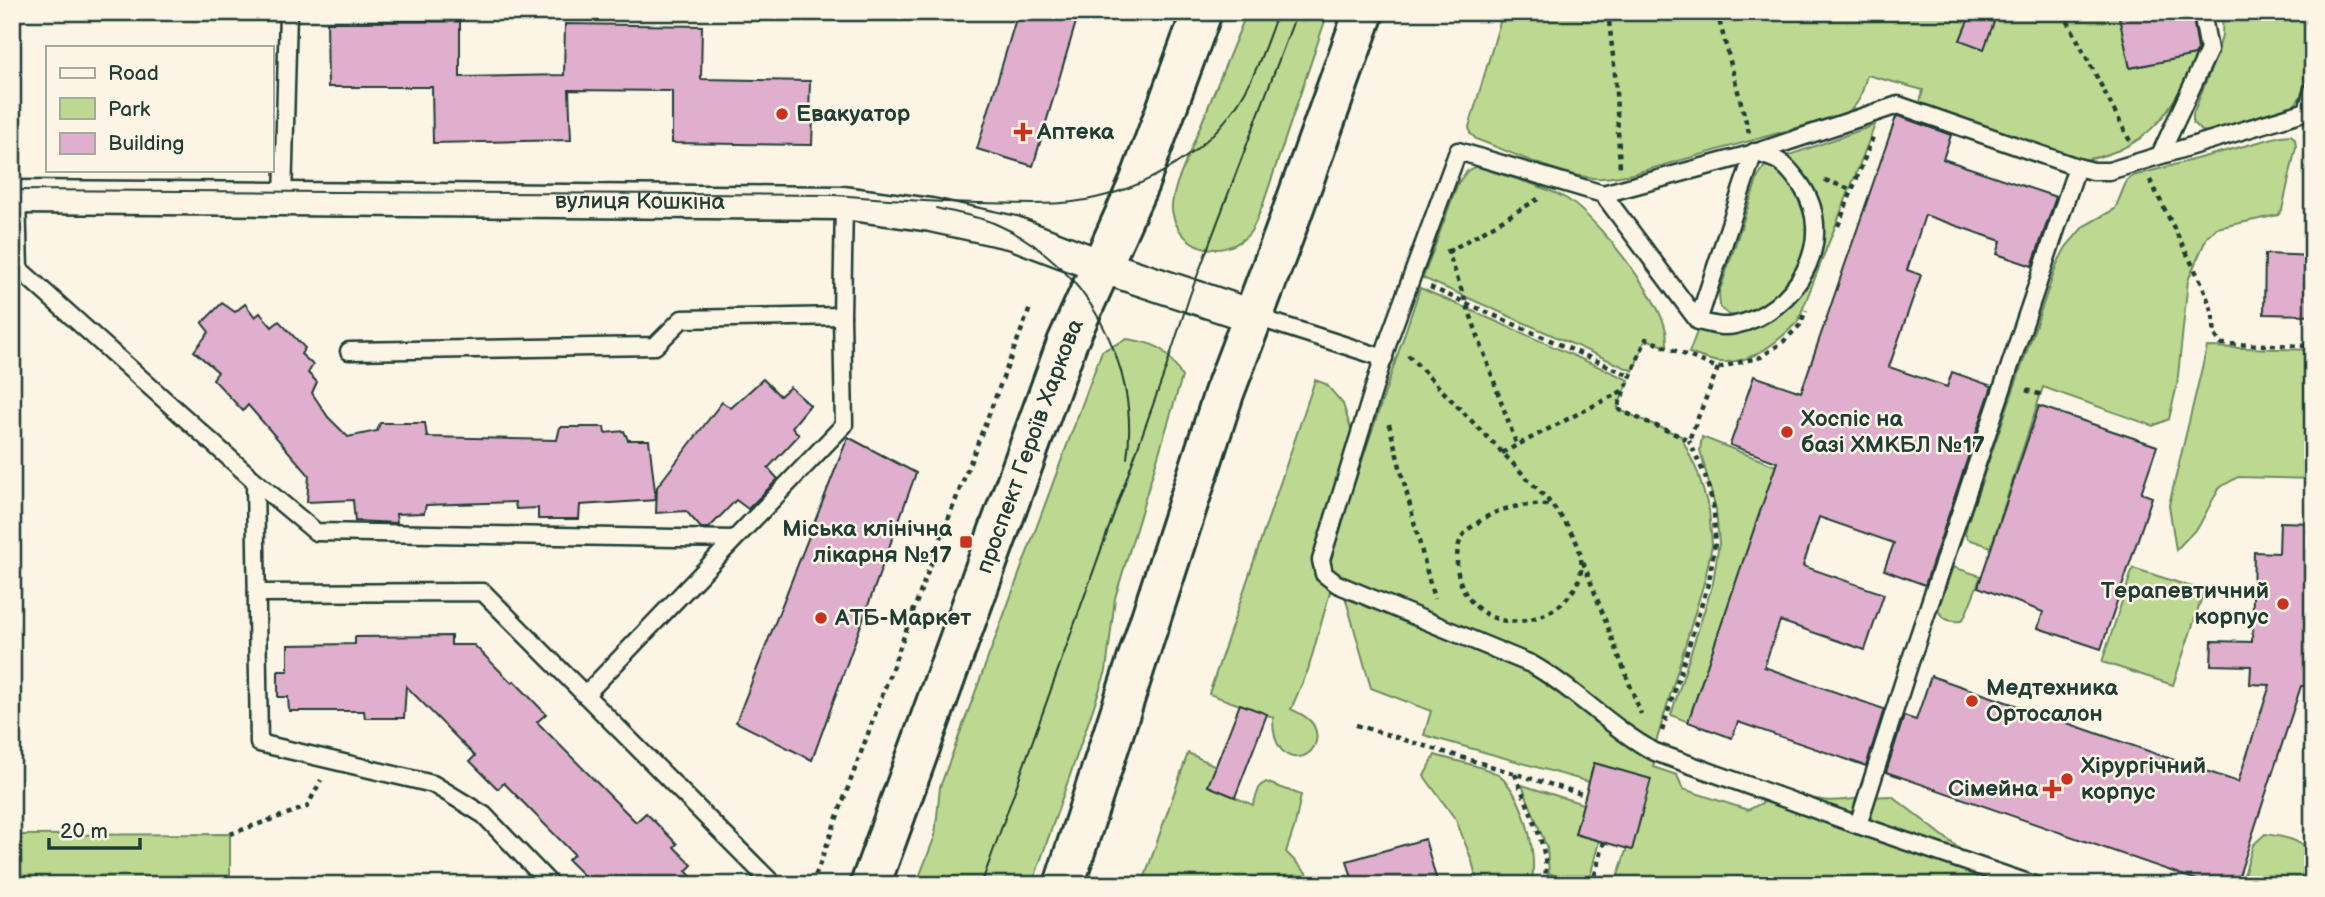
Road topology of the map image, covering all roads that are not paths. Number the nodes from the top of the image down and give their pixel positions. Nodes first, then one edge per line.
1 (288, 12) edge
2 (1202, 12) edge
3 (1364, 12) edge
4 (2202, 12) edge
5 (2313, 90) edge
6 (2310, 111) edge
7 (1754, 152) junction
8 (2160, 155) junction
9 (2077, 167) junction
10 (1603, 194) junction
11 (15, 197) edge
12 (282, 200) junction
13 (845, 203) junction
14 (1101, 266) junction
15 (842, 316) junction
16 (1252, 316) junction
17 (1698, 321) junction
18 (349, 351) dead end
19 (1384, 358) junction
20 (255, 481) junction
21 (734, 539) junction
22 (257, 593) junction
23 (585, 695) junction
24 (1858, 825) junction
25 (2313, 874) edge
26 (551, 885) edge
27 (774, 885) edge
28 (870, 885) edge
29 (1064, 885) edge
30 (2034, 885) edge
31 (2310, 885) edge

1 - 12 lane
2 - 14 main road, проспект Героїв Харкова
3 - 16 main road
4 - 8 lane
5 - 6 lane
6 - 8 lane
7 - 9 lane
7 - 10 lane
7 - 17 lane
7 - 17 lane
8 - 9 lane
9 - 24 lane
10 - 17 lane
10 - 19 lane
11 - 12 street, вулиця Кошкіна
11 - 20 lane
12 - 13 street, вулиця Кошкіна
13 - 14 street, вулиця Кошкіна
13 - 15 lane
14 - 16 street, вулиця Кошкіна
14 - 28 main road, проспект Героїв Харкова
15 - 18 lane
15 - 21 lane
16 - 19 lane
16 - 29 main road
19 - 24 lane
20 - 21 lane
20 - 22 lane
21 - 23 lane
22 - 23 lane
22 - 26 lane
23 - 27 lane
24 - 30 lane
25 - 31 lane

